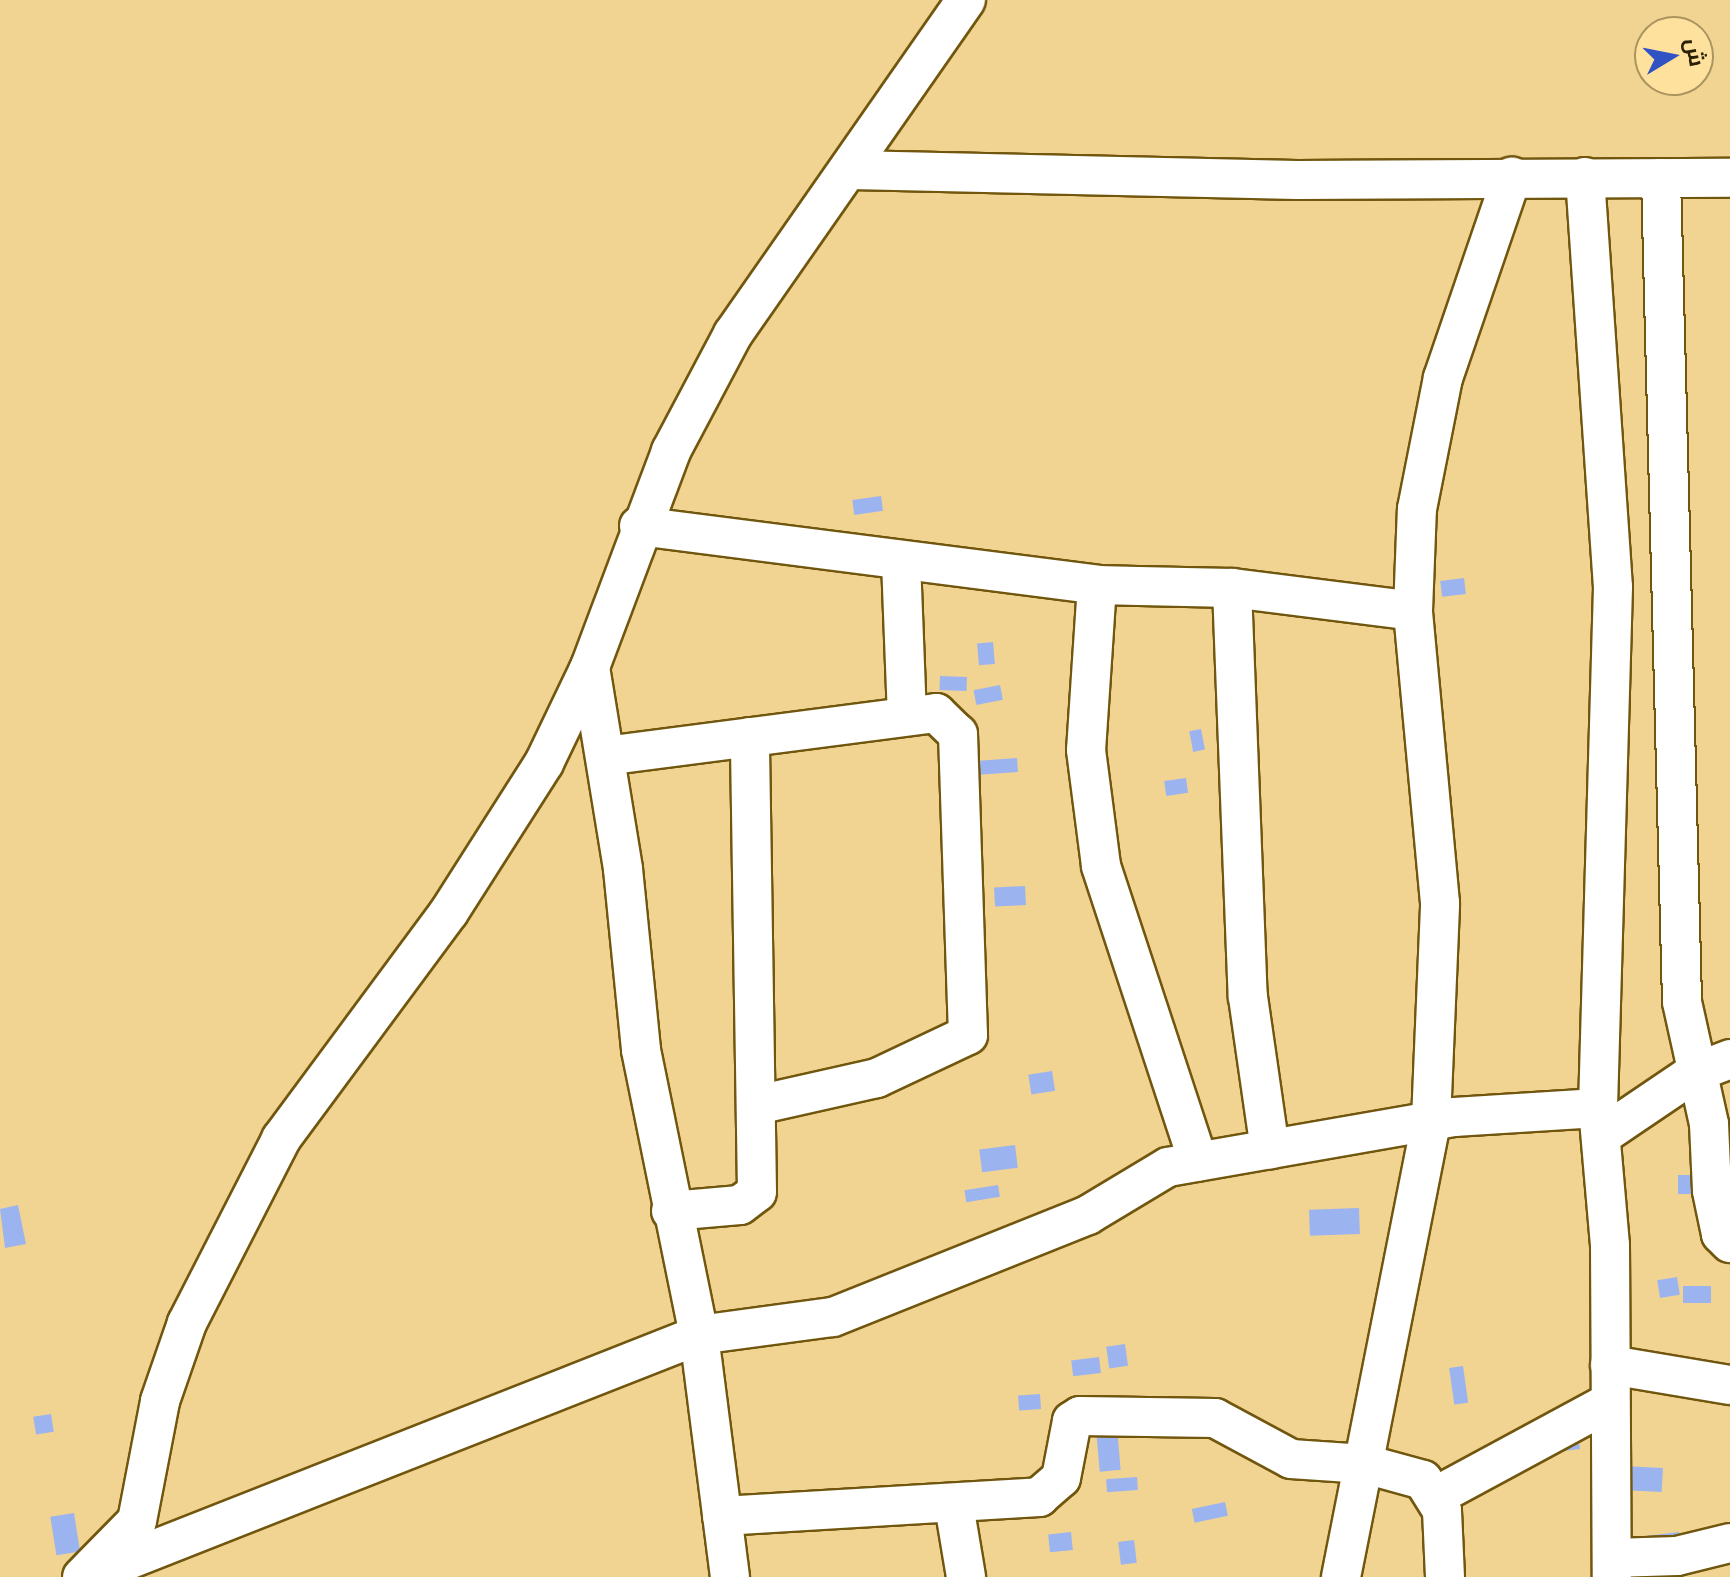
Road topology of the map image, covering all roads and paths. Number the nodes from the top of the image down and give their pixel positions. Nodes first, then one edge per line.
1 (966, 0) edge
2 (851, 170) junction
3 (1512, 177) junction
4 (1585, 177) junction
5 (1661, 178) junction
6 (1730, 178) edge
7 (639, 526) junction
8 (901, 561) junction
9 (1097, 585) junction
10 (1232, 588) junction
11 (1413, 611) junction
12 (590, 667) junction
13 (907, 715) junction
14 (750, 737) junction
15 (605, 756) junction
16 (1730, 1059) edge
17 (1694, 1073) junction
18 (757, 1105) junction
19 (1431, 1121) junction
20 (1599, 1122) junction
21 (1270, 1149) junction
22 (1198, 1161) junction
23 (671, 1211) junction
24 (1730, 1243) edge
25 (699, 1335) junction
26 (1610, 1365) junction
27 (1730, 1385) edge
28 (1608, 1403) junction
29 (1365, 1464) junction
30 (1438, 1495) junction
31 (954, 1505) junction
32 (722, 1516) junction
33 (1730, 1543) edge
34 (168, 1562) edge
35 (1612, 1567) edge
36 (84, 1577) edge
37 (730, 1577) edge
38 (966, 1577) edge
39 (1341, 1577) edge
40 (1445, 1577) edge

1 - 2 street
2 - 3 street
2 - 7 street
3 - 4 street
3 - 11 street
4 - 5 street
4 - 20 street
5 - 6 street
5 - 17 street
7 - 8 street
7 - 12 street
8 - 9 street
8 - 13 street
9 - 10 street
9 - 22 street
10 - 11 street
10 - 21 street
11 - 19 street
12 - 15 street
12 - 36 street
13 - 14 street
13 - 18 street
14 - 15 street
14 - 18 street
15 - 23 street
16 - 17 street
17 - 20 street
17 - 24 street
18 - 23 street
19 - 20 street
19 - 21 street
19 - 29 street
20 - 26 street
21 - 22 street
22 - 25 street
23 - 25 street
25 - 32 street
25 - 34 street
26 - 27 street
26 - 28 street
28 - 30 street
28 - 35 street
29 - 30 street
29 - 31 street
29 - 39 street
30 - 40 street
31 - 32 street
31 - 38 street
32 - 37 street
33 - 35 street
34 - 36 street

